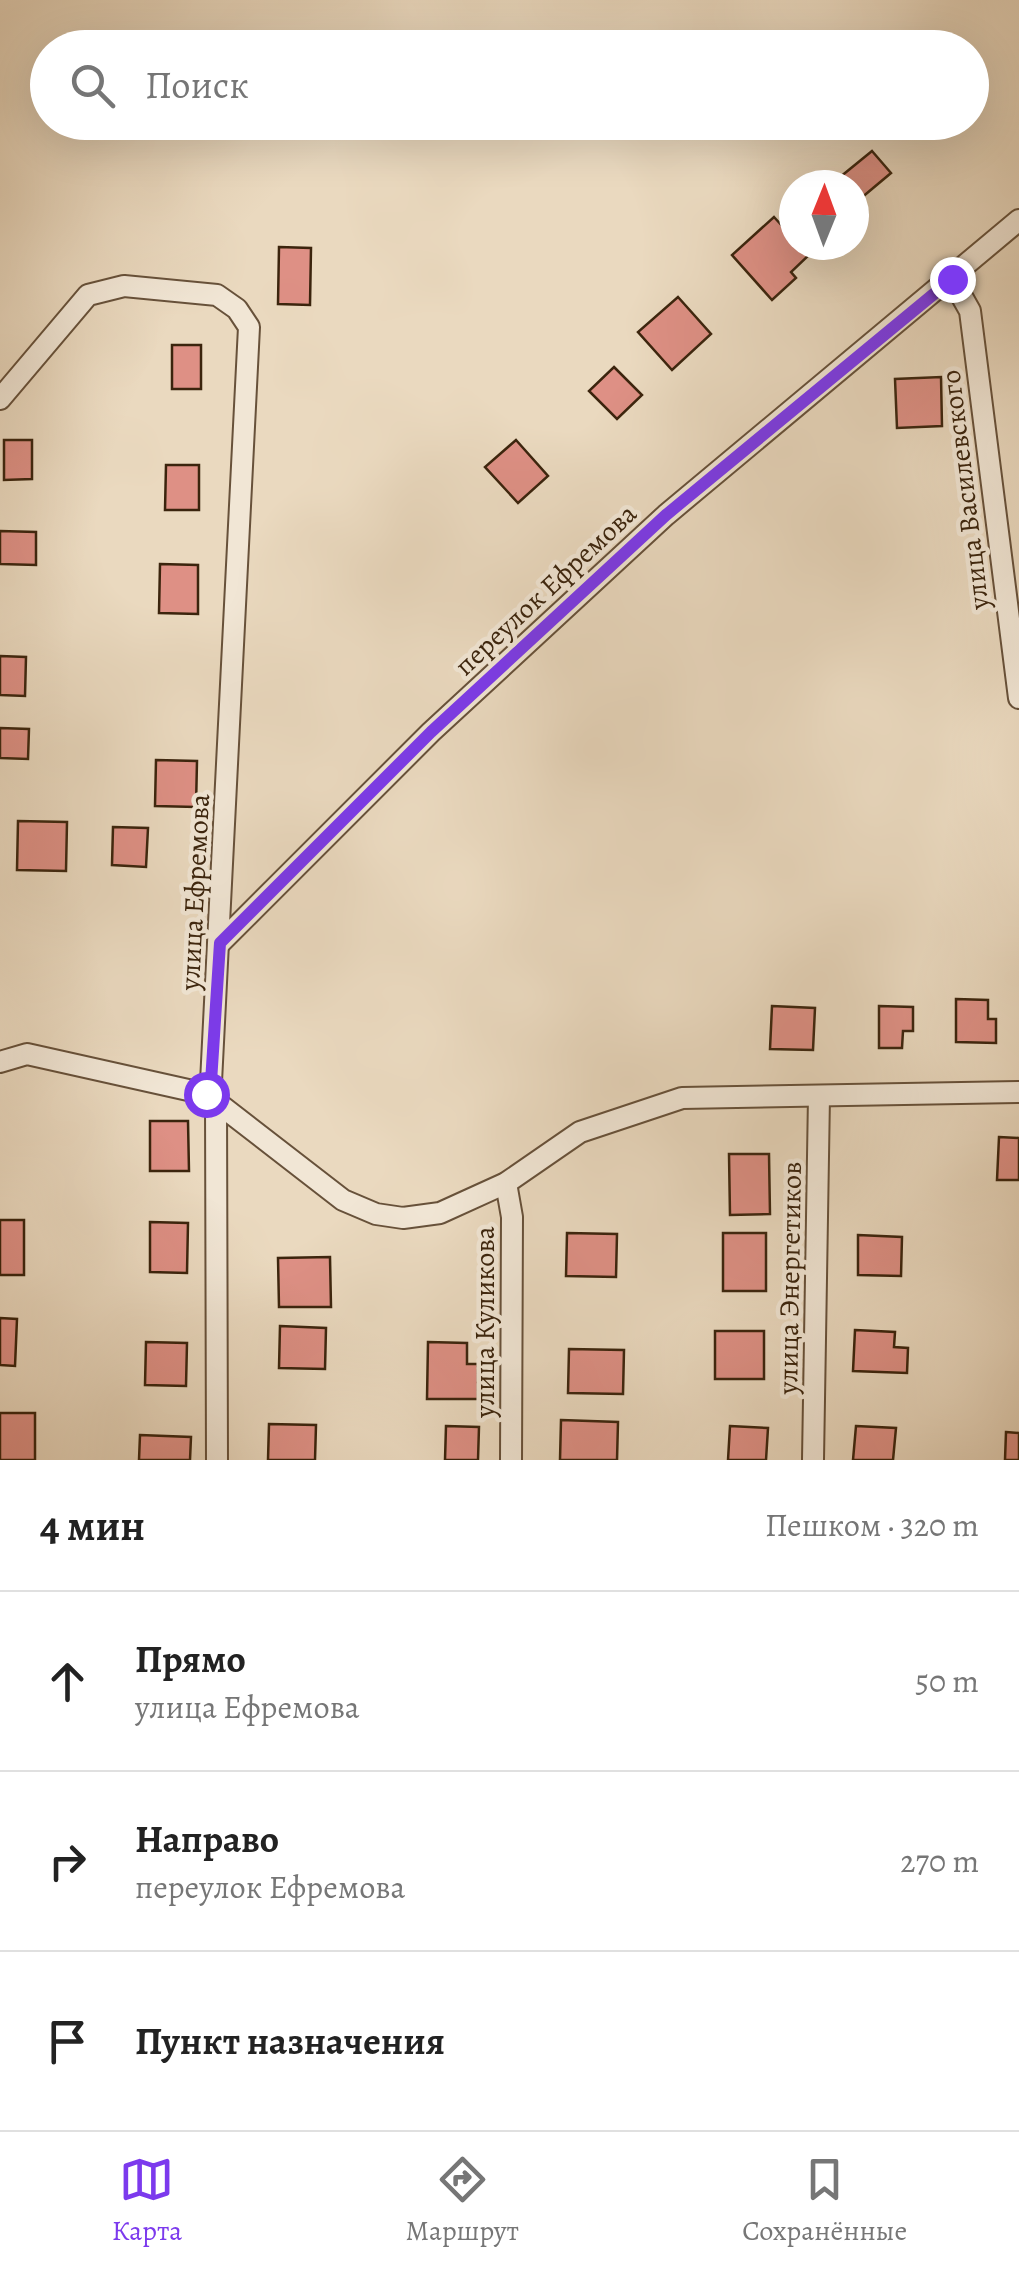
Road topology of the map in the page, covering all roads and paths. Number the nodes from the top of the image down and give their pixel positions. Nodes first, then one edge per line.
1 (1019, 220) edge
2 (952, 279) junction
3 (0, 399) edge
4 (1019, 698) edge
5 (220, 943) junction
6 (0, 1041) edge
7 (27, 1054) junction
8 (0, 1062) edge
9 (1019, 1092) edge
10 (819, 1096) junction
11 (216, 1101) junction
12 (506, 1184) junction
13 (217, 1460) edge
14 (511, 1460) edge
15 (813, 1460) edge

1 - 2 street, переулок Ефремова
2 - 4 street, улица Василевского
2 - 5 street, переулок Ефремова
3 - 5 street, улица Ефремова
5 - 11 street, улица Ефремова
6 - 7 street
7 - 8 street
7 - 11 street
9 - 10 street
10 - 12 street
10 - 15 street, улица Энергетиков
11 - 12 street
11 - 13 street, улица Ефремова
12 - 14 street, улица Куликова

